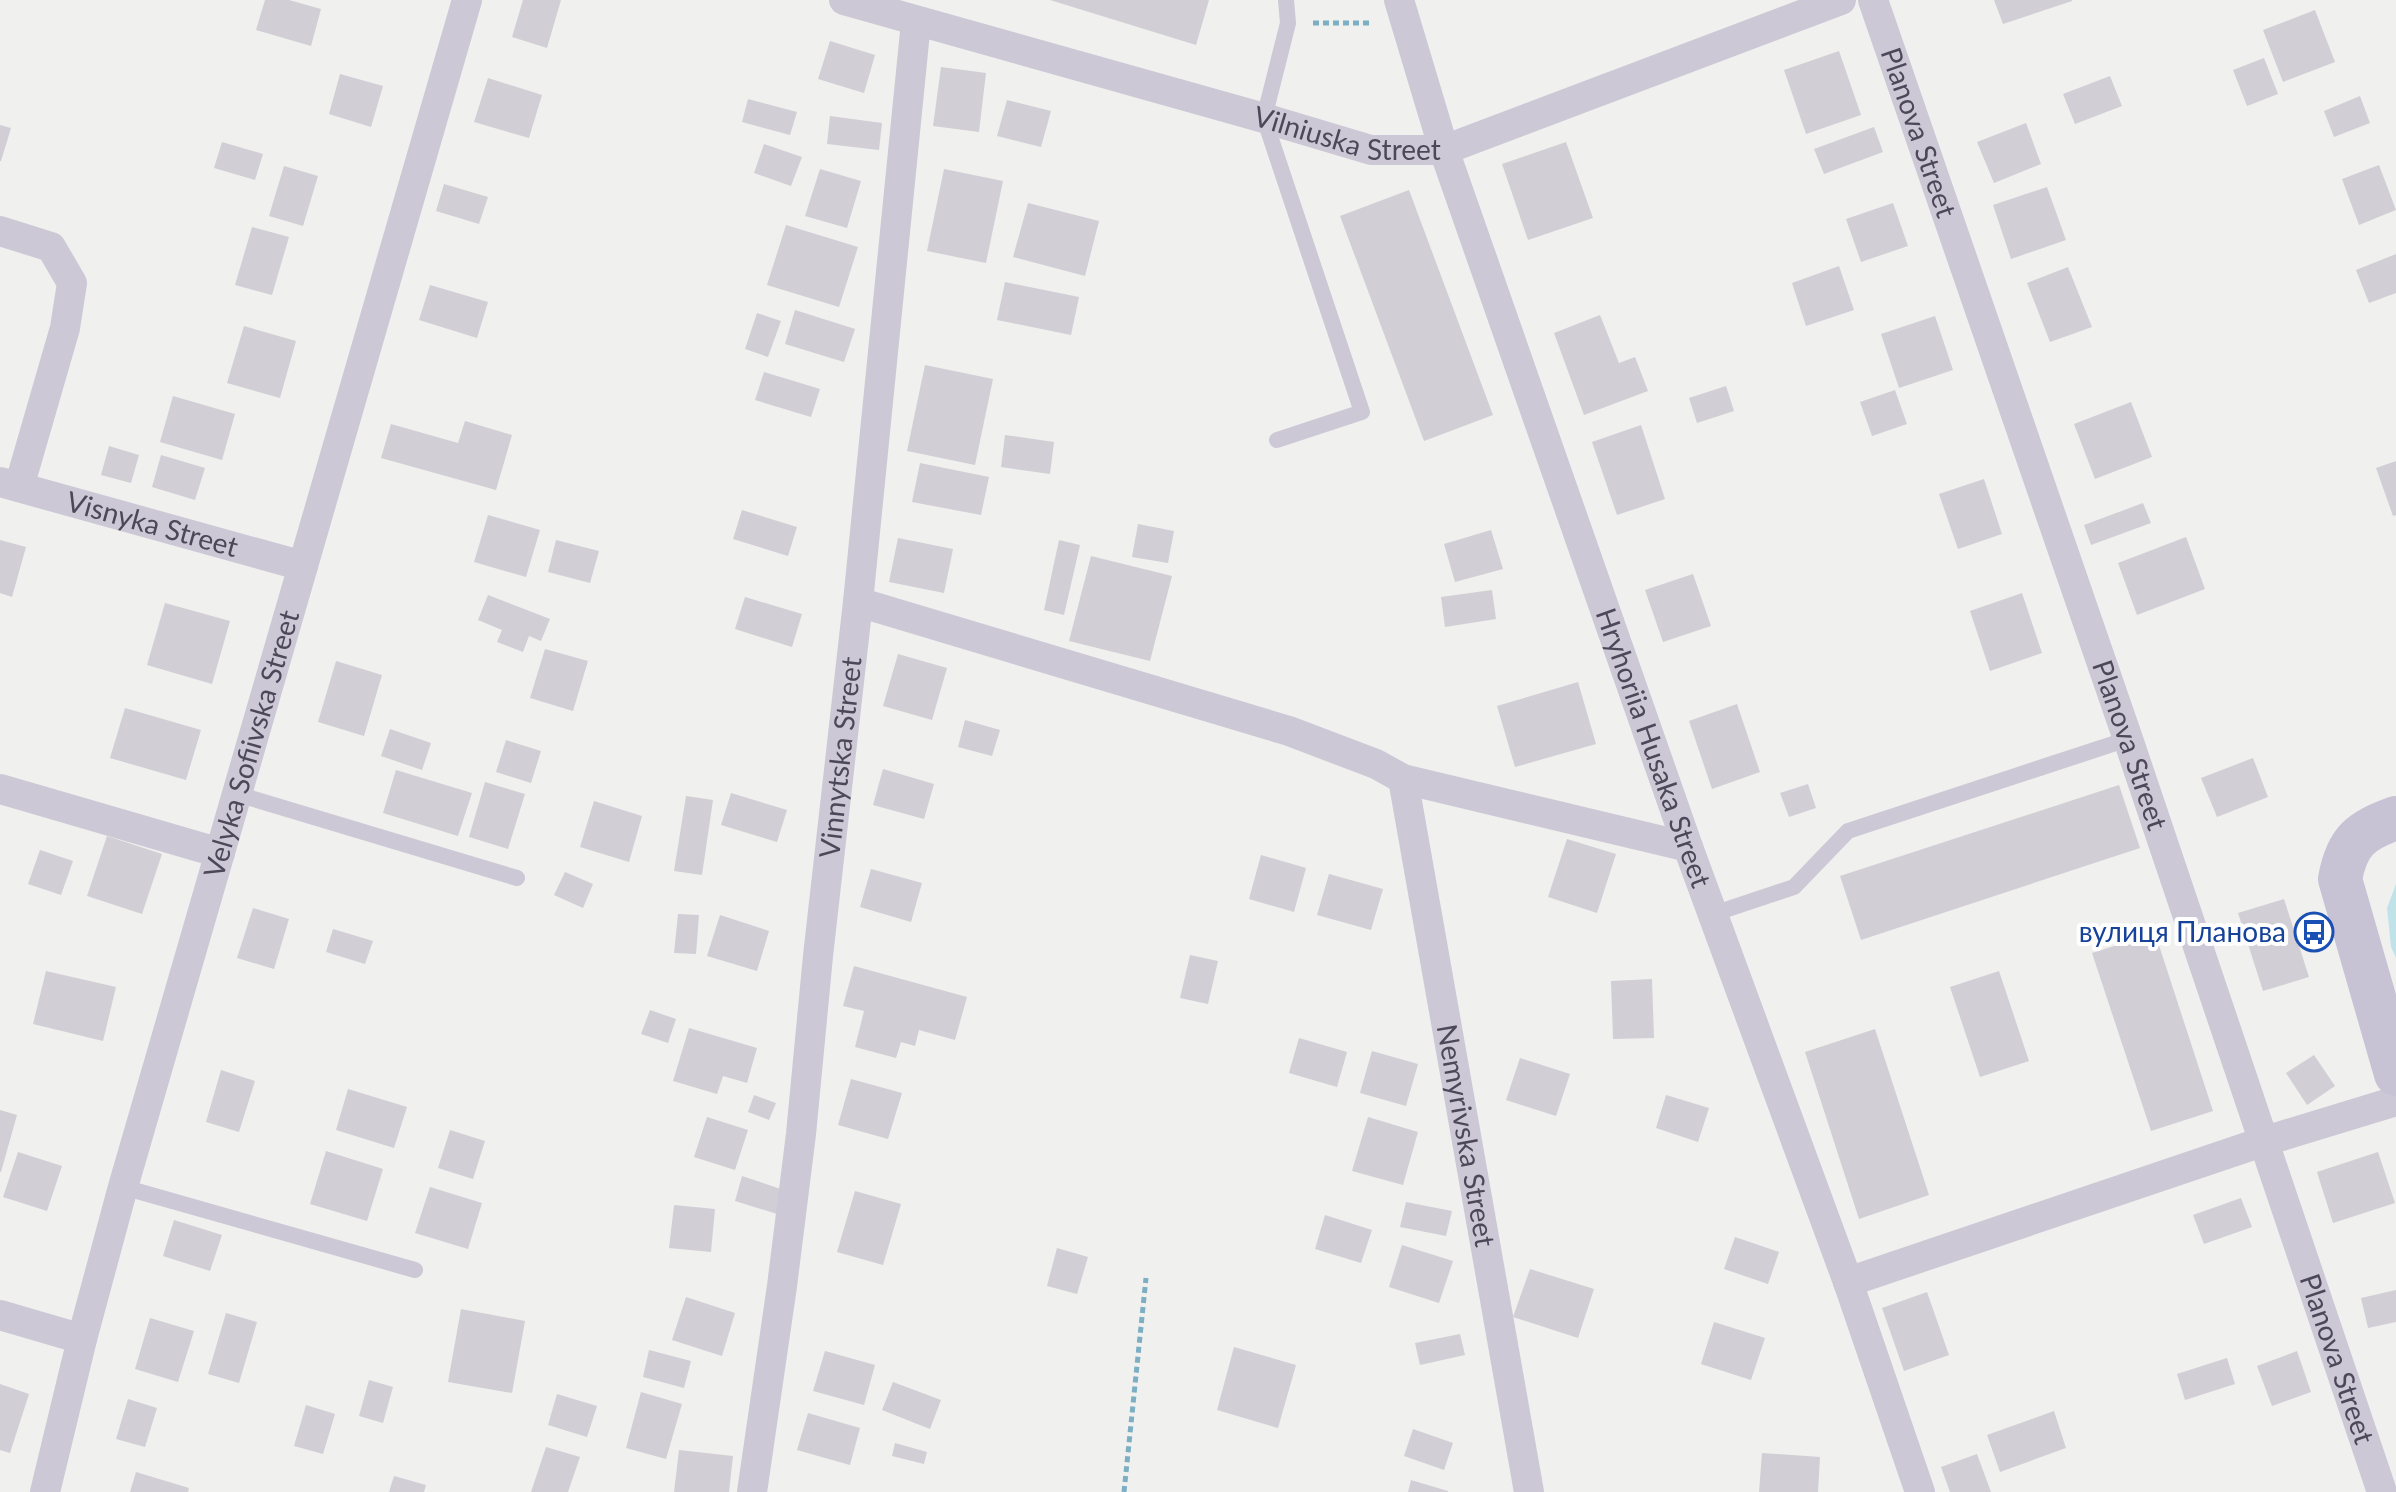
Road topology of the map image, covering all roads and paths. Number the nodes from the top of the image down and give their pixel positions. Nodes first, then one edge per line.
1 (467, 0) edge
2 (844, 0) edge
3 (1286, 0) edge
4 (1841, 0) edge
5 (1873, 0) edge
6 (883, 5) edge
7 (1403, 12) edge
8 (916, 22) junction
9 (1288, 23) junction
10 (1264, 118) junction
11 (1444, 150) junction
12 (0, 231) edge
13 (1277, 440) dead end
14 (10, 485) edge
15 (303, 566) junction
16 (858, 602) junction
17 (2128, 739) junction
18 (1403, 779) junction
19 (0, 789) edge
20 (237, 794) junction
21 (2396, 818) edge
22 (1688, 847) junction
23 (220, 853) junction
24 (517, 878) dead end
25 (1713, 914) junction
26 (2396, 1074) edge
27 (2396, 1101) edge
28 (2265, 1141) junction
29 (123, 1187) junction
30 (415, 1270) dead end
31 (1146, 1278) dead end
32 (1848, 1282) junction
33 (0, 1315) edge
34 (82, 1339) junction
35 (45, 1492) edge
36 (752, 1492) edge
37 (1124, 1492) edge
38 (1529, 1492) edge
39 (1920, 1492) edge
40 (2382, 1492) edge

1 - 15 street, Velyka Sofiivska Street
2 - 6 street, Vilniuska Street
3 - 9 lane
4 - 11 street, Vilniuska Street
5 - 17 street, Planova Street
6 - 8 street, Vilniuska Street
7 - 9 path
7 - 11 street, Hryhoriia Husaka Street
8 - 10 street, Vilniuska Street
8 - 16 street, Vinnytska Street
9 - 10 lane
10 - 11 street, Vilniuska Street
10 - 13 lane
11 - 22 street, Hryhoriia Husaka Street
12 - 14 street
14 - 15 street, Visnyka Street
15 - 20 street, Velyka Sofiivska Street
16 - 18 street
16 - 36 street, Vinnytska Street
17 - 25 lane
17 - 28 street, Planova Street
18 - 22 street
18 - 38 street, Nemyrivska Street
19 - 23 street
20 - 23 street, Velyka Sofiivska Street
20 - 24 lane
21 - 26 street
22 - 25 street, Hryhoriia Husaka Street
23 - 29 street, Velyka Sofiivska Street
25 - 32 street, Hryhoriia Husaka Street
27 - 28 street
28 - 32 street
28 - 40 street, Planova Street
29 - 30 lane
29 - 34 street, Velyka Sofiivska Street
31 - 37 path
32 - 39 street, Hryhoriia Husaka Street
33 - 34 street
34 - 35 street, Velyka Sofiivska Street

